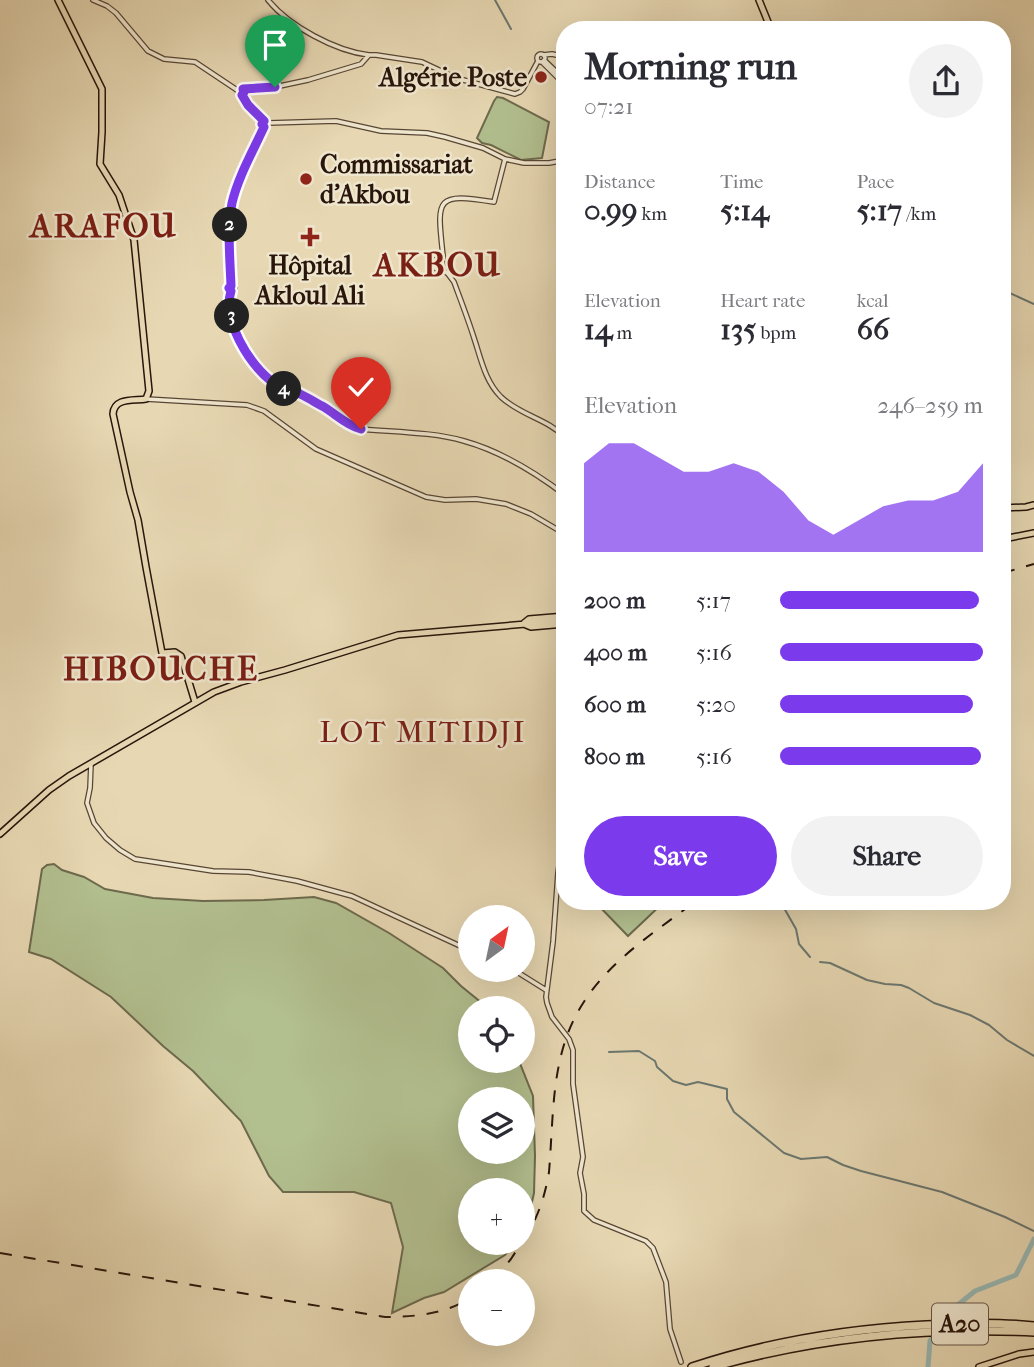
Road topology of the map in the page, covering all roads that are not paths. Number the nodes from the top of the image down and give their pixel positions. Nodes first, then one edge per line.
1 (58, 0) edge
2 (93, 0) edge
3 (268, 0) edge
4 (759, 0) edge
5 (768, 21) edge
6 (369, 55) junction
7 (556, 55) edge
8 (542, 60) junction
9 (556, 73) edge
10 (243, 89) junction
11 (237, 90) junction
12 (242, 95) junction
13 (265, 123) junction
14 (505, 159) junction
15 (556, 161) edge
16 (442, 261) junction
17 (441, 268) junction
18 (146, 399) junction
19 (556, 428) edge
20 (556, 489) edge
21 (1034, 505) edge
22 (1011, 508) edge
23 (556, 529) edge
24 (1034, 533) edge
25 (1011, 537) edge
26 (556, 620) edge
27 (195, 702) junction
28 (91, 764) junction
29 (0, 834) edge
30 (556, 901) edge
31 (458, 944) edge
32 (533, 982) edge
33 (546, 990) junction
34 (1034, 1326) edge
35 (1022, 1328) junction
36 (898, 1330) junction
37 (1034, 1332) edge
38 (1034, 1352) edge
39 (681, 1362) dead end
40 (692, 1367) edge
41 (713, 1367) edge
42 (979, 1367) edge

1 - 18 main road
2 - 11 street
3 - 6 street
4 - 5 main road
6 - 8 street
6 - 10 street
7 - 8 street
8 - 9 street
10 - 11 street
10 - 12 street
11 - 12 street
12 - 13 street
13 - 14 street
13 - 20 street
14 - 15 street
14 - 16 street
16 - 17 street
16 - 17 street
17 - 19 street
18 - 23 street
18 - 27 main road
21 - 22 main road
24 - 25 main road
26 - 27 main road
27 - 28 main road
28 - 29 main road
28 - 31 street
30 - 33 street
32 - 33 street
33 - 39 street
34 - 35 highway, A20
35 - 36 highway, A20
35 - 37 highway, A20
36 - 40 highway, A20
36 - 41 highway, A20
38 - 42 main road

